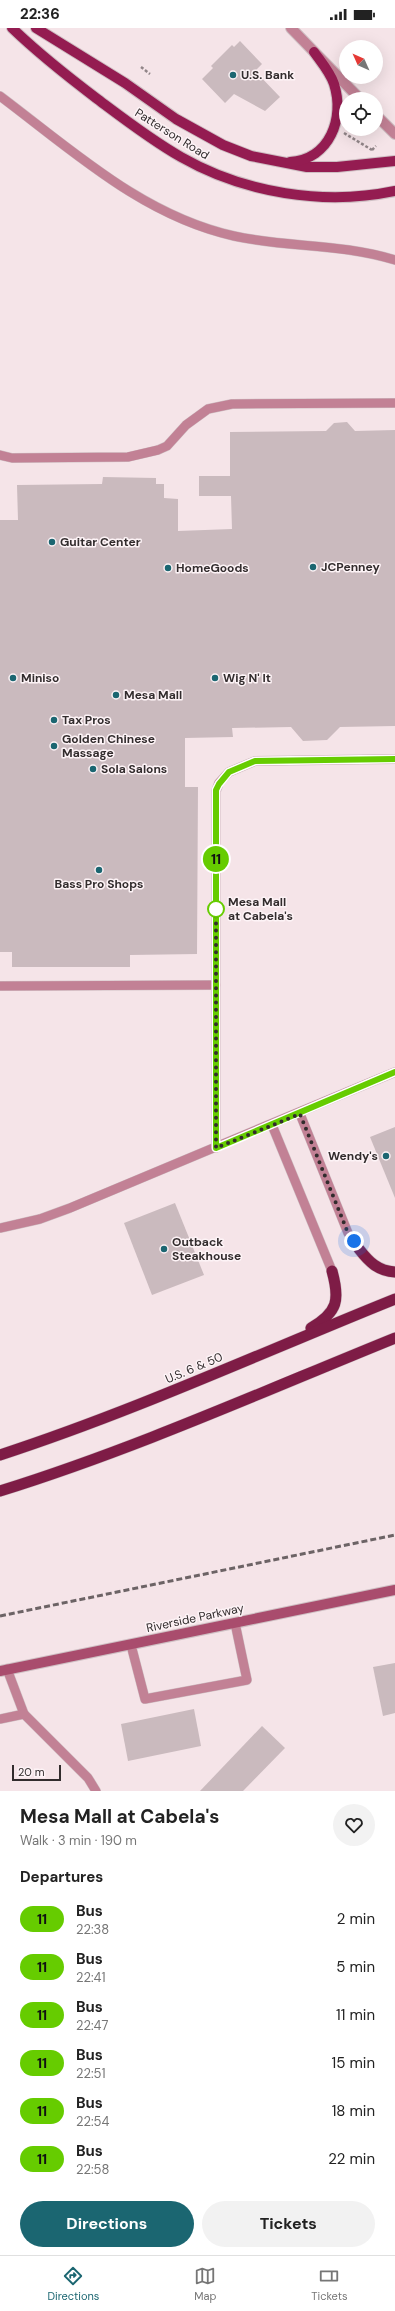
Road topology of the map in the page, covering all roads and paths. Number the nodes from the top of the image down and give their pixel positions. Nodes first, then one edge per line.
1 (12, 28) edge
2 (36, 28) edge
3 (291, 28) edge
4 (314, 52) junction
5 (142, 67) dead end
6 (150, 74) dead end
7 (353, 92) edge
8 (0, 96) edge
9 (383, 122) edge
10 (395, 134) edge
11 (349, 136) edge
12 (376, 146) dead end
13 (395, 161) edge
14 (278, 162) junction
15 (395, 191) edge
16 (395, 260) edge
17 (395, 403) edge
18 (0, 455) edge
19 (395, 759) edge
20 (216, 985) junction
21 (0, 986) edge
22 (395, 1072) edge
23 (300, 1114) junction
24 (272, 1125) junction
25 (216, 1148) junction
26 (0, 1228) edge
27 (359, 1249) joint
28 (332, 1271) joint
29 (395, 1272) edge
30 (395, 1299) edge
31 (395, 1338) edge
32 (287, 1344) junction
33 (0, 1455) edge
34 (60, 1473) junction
35 (0, 1491) edge
36 (0, 1497) edge
37 (395, 1590) edge
38 (235, 1623) junction
39 (131, 1645) junction
40 (4, 1670) edge
41 (24, 1714) junction
42 (0, 1719) edge
43 (96, 1791) edge

1 - 15 main road, Patterson Road
2 - 14 main road, Patterson Road
3 - 4 street
4 - 7 street
4 - 14 main road
5 - 6 path
8 - 16 lane
9 - 10 street
11 - 12 path
13 - 14 main road, Patterson Road
17 - 18 lane
19 - 20 lane
20 - 21 lane
20 - 25 lane
22 - 23 lane
23 - 24 lane
23 - 27 lane
24 - 25 lane
24 - 28 lane
25 - 26 lane
27 - 29 highway
28 - 32 highway
30 - 32 highway, U.S. 6 & 50
31 - 34 highway
32 - 33 highway, U.S. 6 & 50
34 - 35 highway
34 - 36 highway
37 - 38 main road, Riverside Parkway
38 - 39 main road, Riverside Parkway
38 - 39 lane
39 - 40 main road, Riverside Parkway
40 - 41 lane
41 - 42 lane
41 - 43 lane

